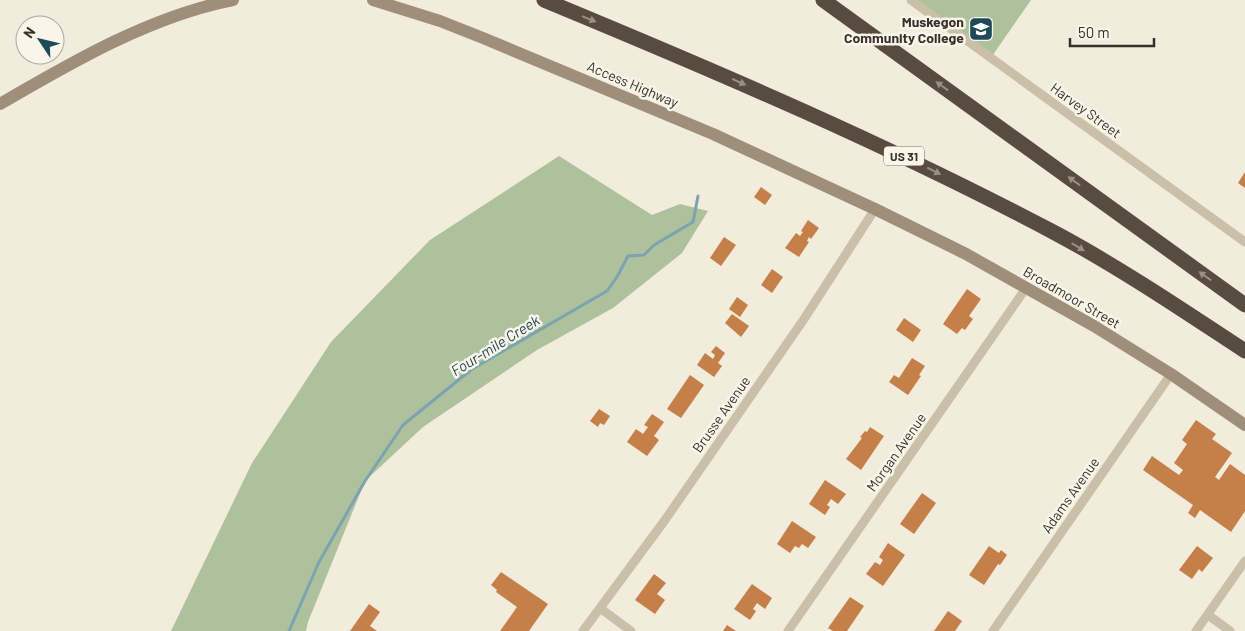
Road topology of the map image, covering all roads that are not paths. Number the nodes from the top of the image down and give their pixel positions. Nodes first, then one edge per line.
1 (233, 0) edge
2 (373, 0) edge
3 (544, 0) edge
4 (823, 0) edge
5 (911, 0) edge
6 (0, 104) edge
7 (875, 209) junction
8 (1245, 242) edge
9 (1026, 288) junction
10 (1245, 305) edge
11 (1245, 351) edge
12 (1171, 374) junction
13 (1245, 425) edge
14 (1245, 561) edge
15 (600, 608) junction
16 (1208, 615) junction
17 (583, 631) edge
18 (631, 631) edge
19 (788, 631) edge
20 (993, 631) edge
21 (1196, 631) edge
22 (1230, 631) edge

1 - 6 street
2 - 7 street, Access Highway
3 -> 11 highway, US 31
10 -> 4 highway
5 - 8 street, Harvey Street
7 - 9 street, Broadmoor Street
7 - 15 street, Brusse Avenue
9 - 12 street, Broadmoor Street
9 - 19 street, Morgan Avenue
12 - 13 street, Broadmoor Street
12 - 20 street, Adams Avenue
14 - 16 street
15 - 17 street, Brusse Avenue
15 - 18 street
16 - 21 street
16 - 22 street

